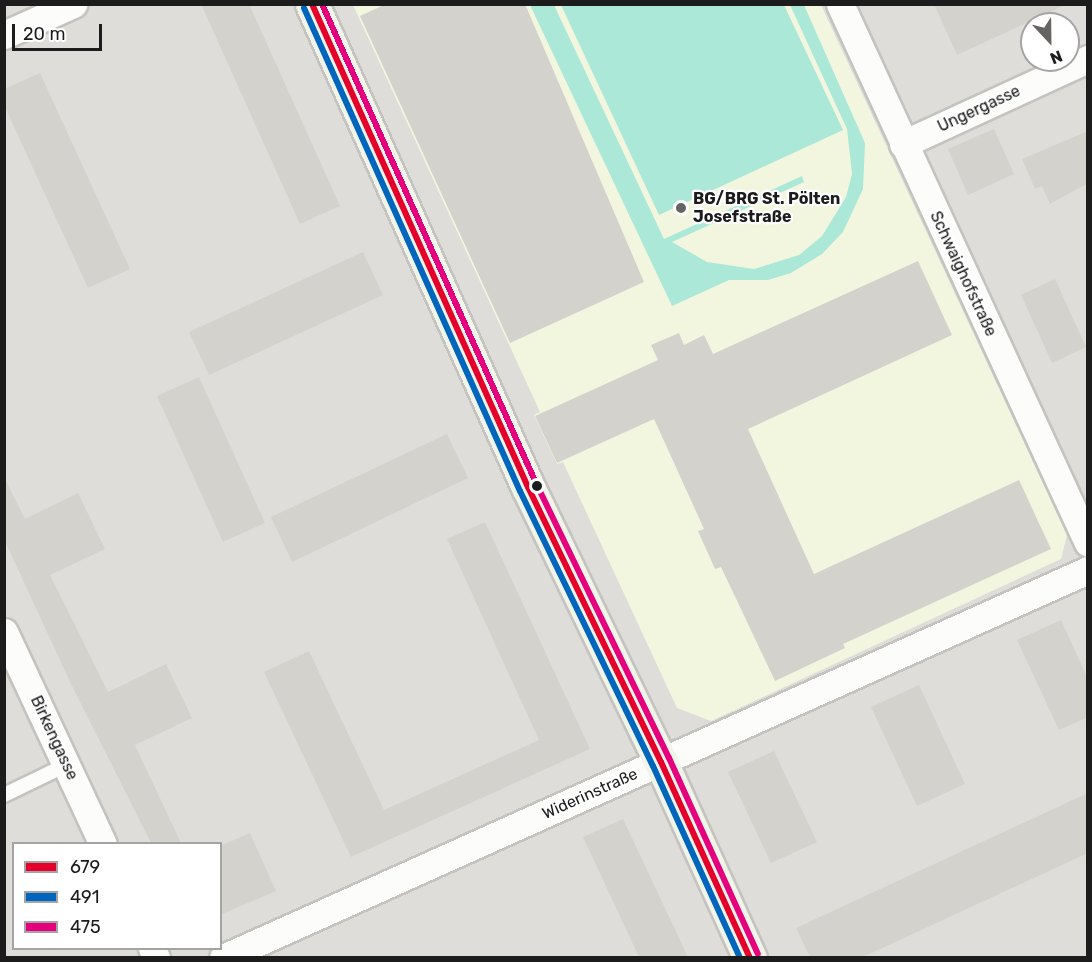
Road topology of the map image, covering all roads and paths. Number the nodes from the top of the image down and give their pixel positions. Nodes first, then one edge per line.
1 (73, 4) edge
2 (312, 4) edge
3 (840, 4) edge
4 (4, 35) edge
5 (1088, 59) edge
6 (903, 144) junction
7 (1088, 543) edge
8 (1088, 570) edge
9 (4, 632) edge
10 (662, 762) junction
11 (66, 765) junction
12 (4, 795) edge
13 (103, 842) edge
14 (223, 957) edge
15 (750, 957) edge

1 - 4 street
2 - 10 street
3 - 6 street, Schwaighofstraße
5 - 6 street, Ungergasse
6 - 7 street, Schwaighofstraße
8 - 10 street, Widerinstraße
9 - 11 street, Birkengasse
10 - 14 street, Widerinstraße
10 - 15 street
11 - 12 lane
11 - 13 street, Birkengasse

